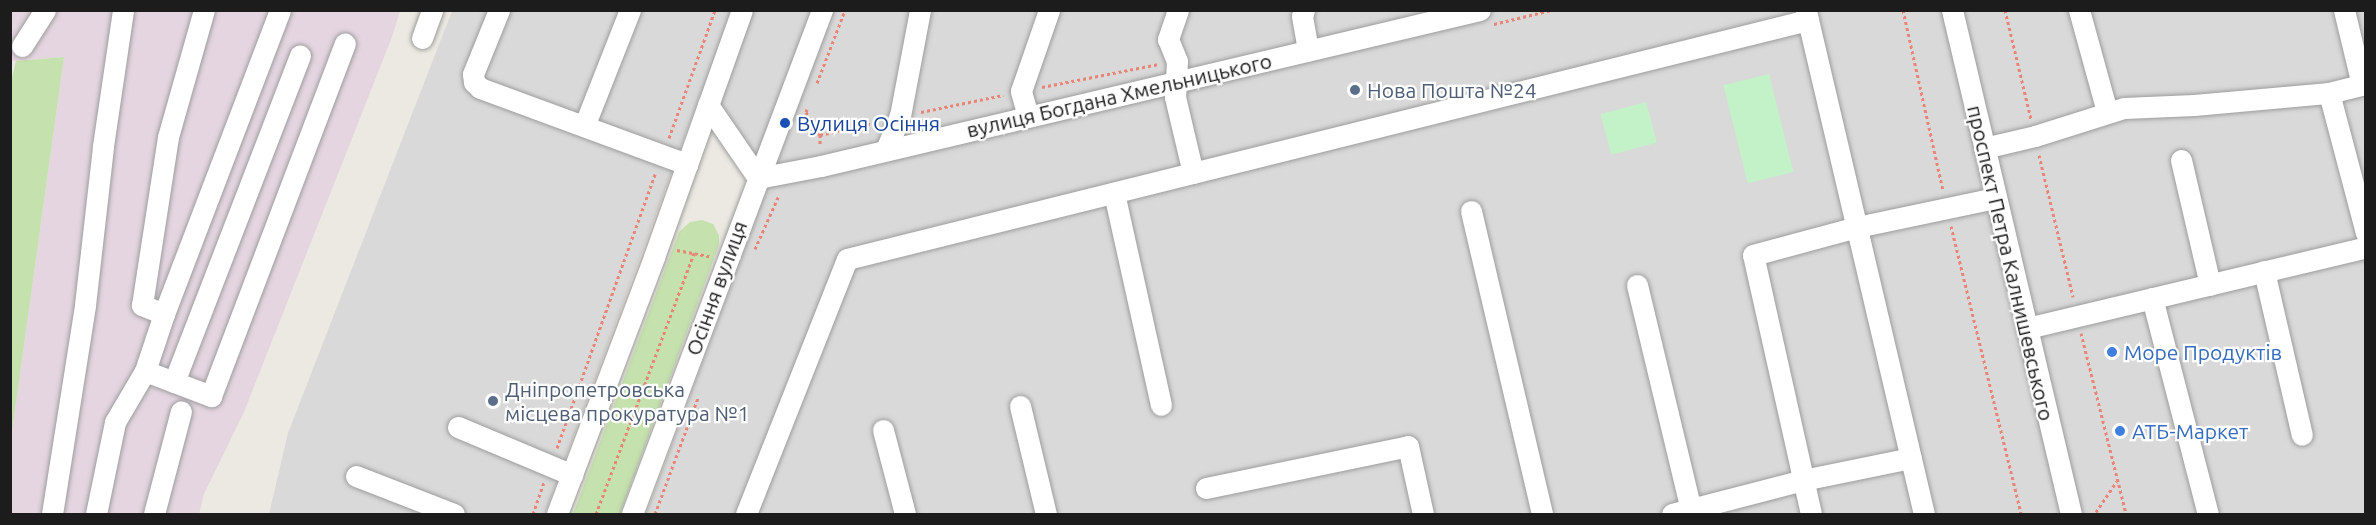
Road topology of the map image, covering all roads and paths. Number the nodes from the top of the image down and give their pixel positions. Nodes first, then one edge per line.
1 (45, 10) edge
2 (123, 10) edge
3 (204, 10) edge
4 (280, 10) edge
5 (432, 10) edge
6 (499, 10) edge
7 (630, 10) edge
8 (715, 10) edge
9 (742, 10) edge
10 (822, 10) edge
11 (845, 10) edge
12 (920, 10) edge
13 (1049, 10) edge
14 (1178, 10) edge
15 (1304, 10) edge
16 (1480, 10) edge
17 (1903, 10) edge
18 (1952, 10) edge
19 (2005, 10) edge
20 (2079, 10) edge
21 (2344, 10) edge
22 (1442, 15) edge
23 (1807, 15) edge
24 (422, 38) dead end
25 (345, 44) dead end
26 (22, 46) dead end
27 (1308, 50) junction
28 (300, 56) dead end
29 (1177, 71) junction
30 (2364, 85) edge
31 (1021, 91) junction
32 (814, 92) dead end
33 (2329, 93) junction
34 (810, 102) dead end
35 (708, 105) junction
36 (2106, 112) junction
37 (900, 116) junction
38 (1028, 116) junction
39 (585, 124) junction
40 (2035, 136) junction
41 (1984, 148) junction
42 (886, 150) junction
43 (663, 154) junction
44 (2181, 160) dead end
45 (687, 164) junction
46 (1193, 173) junction
47 (758, 178) junction
48 (1114, 193) junction
49 (778, 195) dead end
50 (1995, 198) junction
51 (1947, 209) junction
52 (1472, 211) dead end
53 (1857, 226) junction
54 (2366, 233) edge
55 (631, 242) junction
56 (658, 247) junction
57 (2366, 247) edge
58 (694, 253) junction
59 (753, 254) dead end
60 (727, 259) junction
61 (2264, 272) junction
62 (1638, 285) dead end
63 (2210, 285) junction
64 (2152, 298) junction
65 (164, 314) junction
66 (2077, 315) junction
67 (2027, 328) junction
68 (145, 371) junction
69 (174, 382) junction
70 (1161, 405) dead end
71 (1020, 406) dead end
72 (181, 411) dead end
73 (458, 427) dead end
74 (883, 430) dead end
75 (2302, 435) dead end
76 (1911, 458) junction
77 (550, 466) junction
78 (572, 475) junction
79 (356, 476) dead end
80 (1803, 480) junction
81 (2118, 480) junction
82 (1206, 488) dead end
83 (417, 507) edge
84 (2096, 512) dead end
85 (1685, 513) edge
86 (52, 514) edge
87 (96, 514) edge
88 (154, 514) edge
89 (454, 514) edge
90 (533, 514) edge
91 (557, 514) edge
92 (596, 514) edge
93 (632, 514) edge
94 (746, 514) edge
95 (905, 514) edge
96 (1046, 514) edge
97 (1423, 514) edge
98 (1542, 514) edge
99 (1811, 514) edge
100 (1924, 514) edge
101 (2021, 514) edge
102 (2071, 514) edge
103 (2126, 514) edge
104 (2208, 514) edge

1 - 26 street
2 - 86 street
3 - 65 street
4 - 65 street
5 - 24 street
6 - 39 street
7 - 39 street
8 - 43 path
9 - 35 street
10 - 47 street, Осіння вулиця
11 - 32 path
12 - 37 street
13 - 31 street
14 - 29 street
15 - 27 street
16 - 22 street, вулиця Богдана Хмельницького
17 - 51 path
18 - 41 street, проспект Петра Калнишевського
19 - 40 path
20 - 36 street
21 - 30 street
22 - 27 street, вулиця Богдана Хмельницького
23 - 46 street
23 - 53 street
25 - 69 street
27 - 29 street, вулиця Богдана Хмельницького
28 - 69 street
29 - 31 path
29 - 38 street, вулиця Богдана Хмельницького
29 - 46 street
30 - 33 street
31 - 37 path
31 - 38 street
33 - 36 street
33 - 54 street
34 - 37 path
35 - 45 street
35 - 47 street
36 - 40 street
37 - 42 street
38 - 42 street, вулиця Богдана Хмельницького
39 - 43 street
40 - 41 street
40 - 66 path
41 - 50 street, проспект Петра Калнишевського
42 - 47 street, вулиця Богдана Хмельницького
43 - 45 street
43 - 55 path
44 - 63 street
45 - 56 street
46 - 48 street
47 - 60 street, Осіння вулиця
48 - 70 street
48 - 94 street
49 - 59 path
50 - 51 street
50 - 67 street, проспект Петра Калнишевського
51 - 53 street
51 - 101 path
52 - 98 street
53 - 76 street
53 - 80 street
55 - 56 path
55 - 77 path
56 - 58 path
56 - 78 street
57 - 61 street
58 - 60 path
58 - 92 path
60 - 93 street, Осіння вулиця
61 - 63 street
61 - 75 street
62 - 85 street
63 - 64 street
64 - 66 street
64 - 104 street
65 - 68 street
66 - 67 street
66 - 81 path
67 - 102 street, проспект Петра Калнишевського
68 - 69 street
68 - 87 street
71 - 96 street
72 - 88 street
73 - 77 street
74 - 95 street
76 - 80 street
76 - 100 street
77 - 78 street
77 - 90 path
78 - 91 street
79 - 83 street
80 - 85 street
80 - 99 street
81 - 84 path
81 - 103 path
82 - 97 street
83 - 89 street

